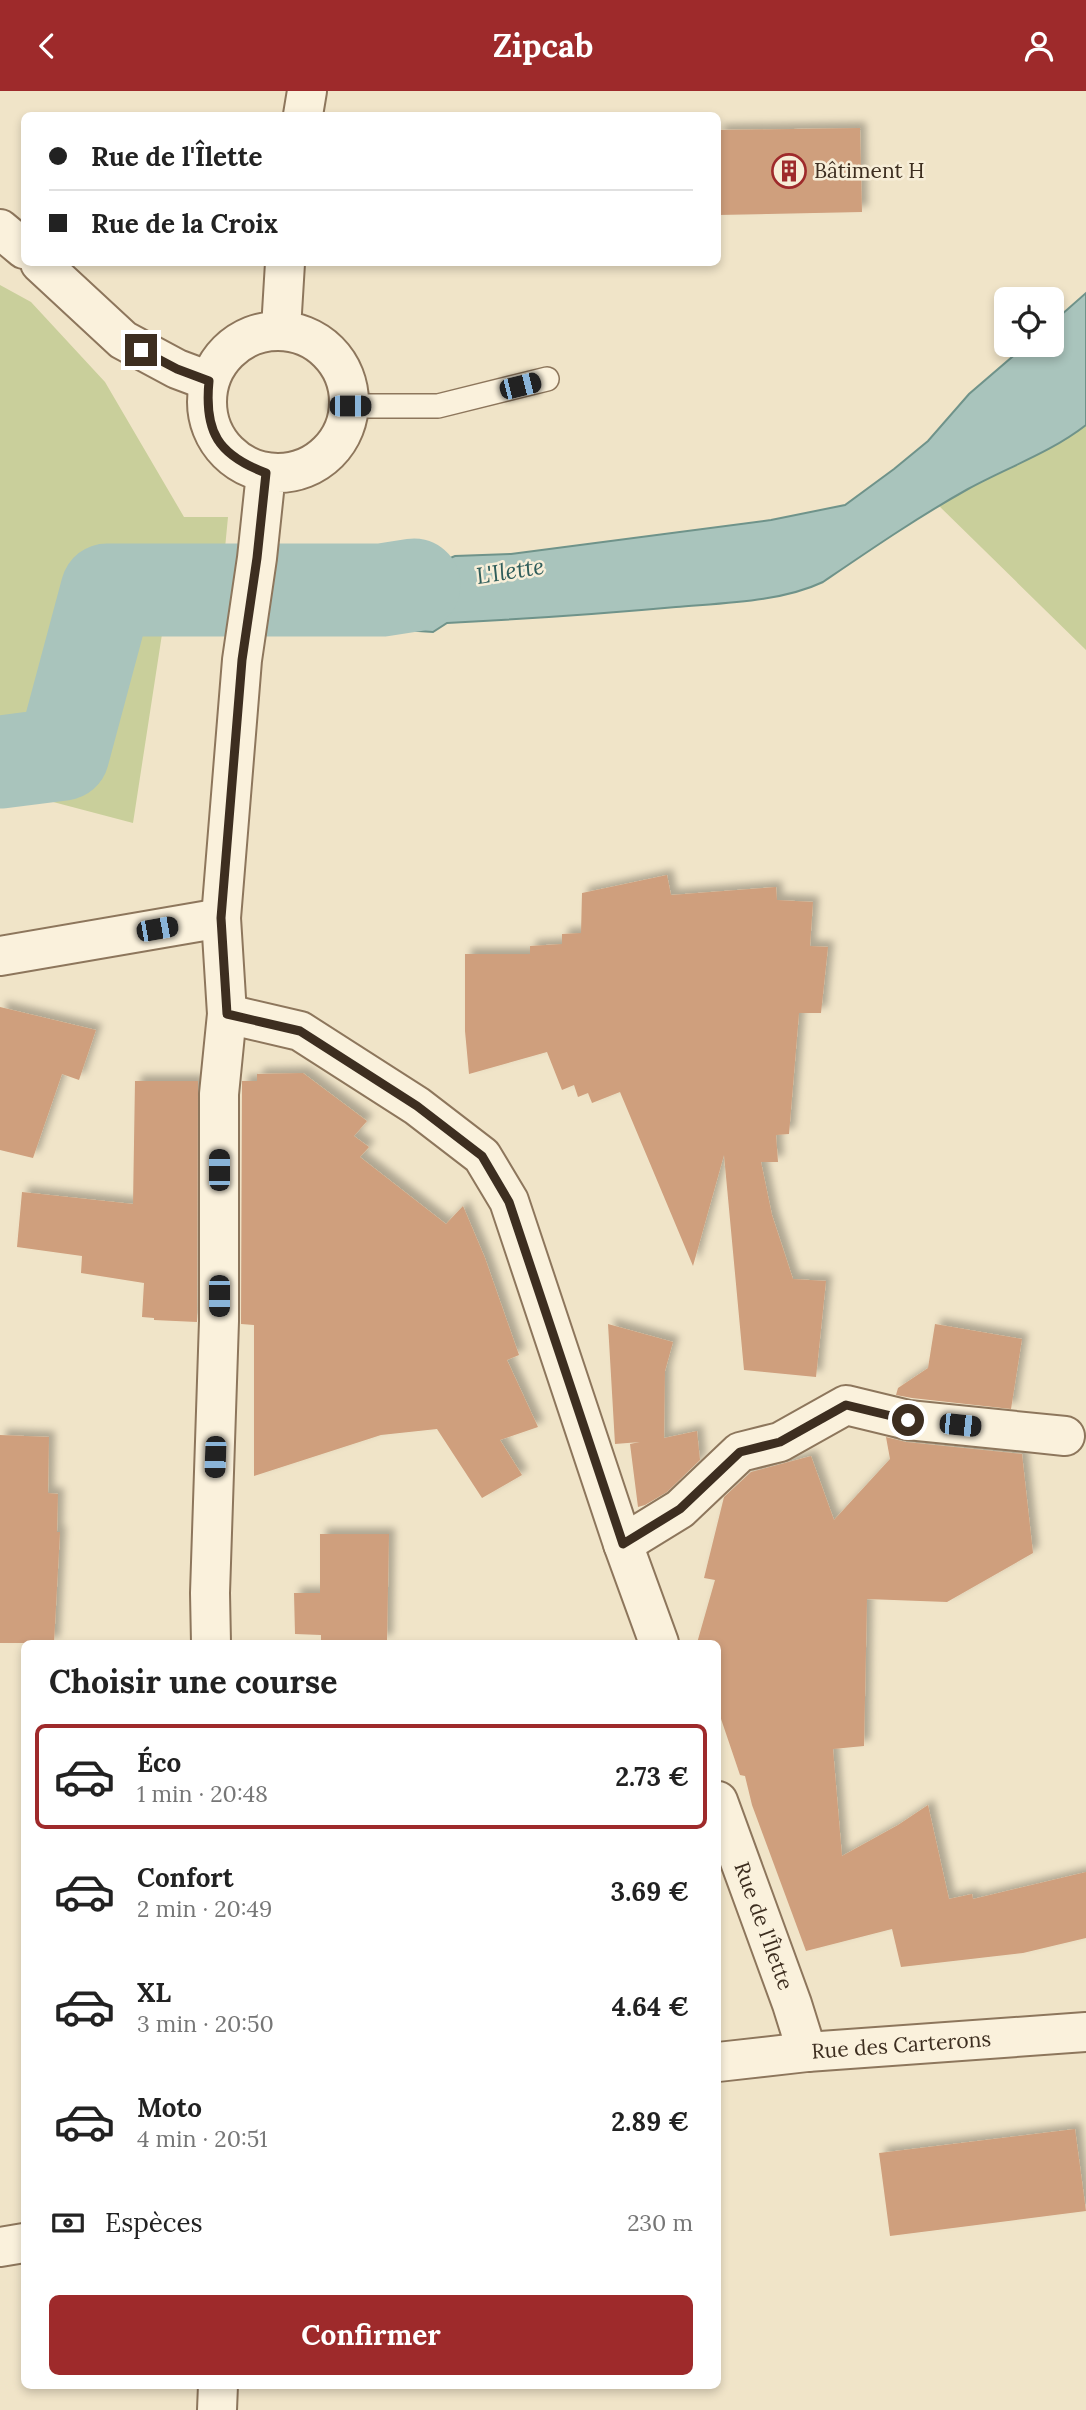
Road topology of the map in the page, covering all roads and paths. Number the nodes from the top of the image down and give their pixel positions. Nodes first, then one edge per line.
1 (307, 91) edge
2 (304, 112) edge
3 (0, 229) edge
4 (21, 246) edge
5 (43, 266) edge
6 (285, 266) edge
7 (281, 329) junction
8 (547, 379) dead end
9 (209, 381) junction
10 (350, 406) junction
11 (266, 473) junction
12 (221, 918) junction
13 (0, 956) edge
14 (227, 1014) junction
15 (1065, 1436) dead end
16 (623, 1544) junction
17 (211, 1640) edge
18 (658, 1640) edge
19 (721, 1809) edge
20 (1086, 2032) edge
21 (807, 2052) junction
22 (721, 2062) edge
23 (21, 2244) edge
24 (0, 2247) edge
25 (218, 2389) edge
26 (217, 2410) edge

1 - 2 street
3 - 4 street
5 - 9 street
6 - 7 street
7 - 9 street
7 - 10 street
8 - 10 lane
9 - 11 street
10 - 11 street
11 - 12 street
12 - 13 street
12 - 14 street
14 - 16 street
14 - 17 street
15 - 16 street
16 - 18 street
19 - 21 street, Rue de l'Îlette
20 - 21 street, Rue des Carterons
21 - 22 street, Rue des Carterons
23 - 24 street
25 - 26 street

